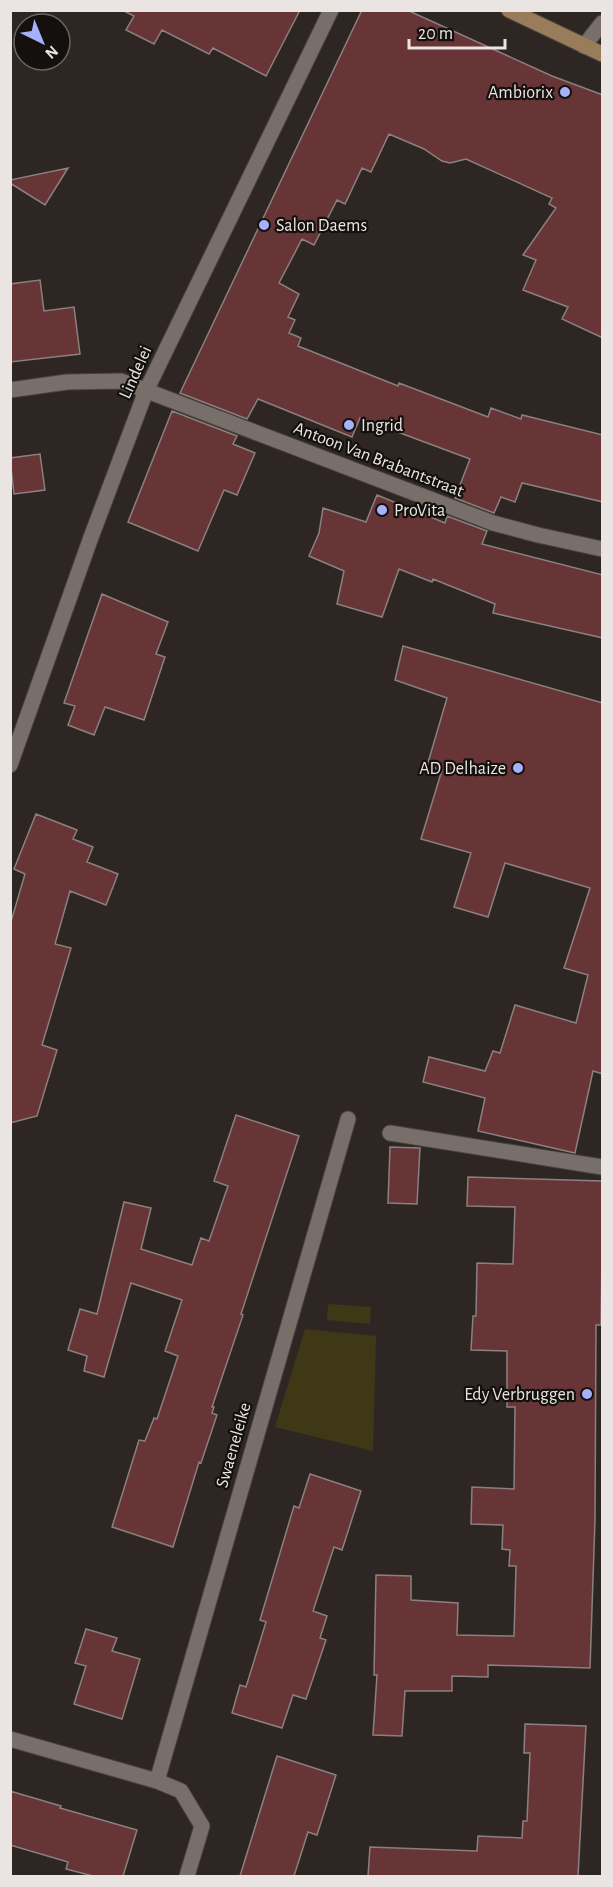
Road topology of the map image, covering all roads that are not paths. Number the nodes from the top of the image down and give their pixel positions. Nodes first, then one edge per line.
1 (331, 10) edge
2 (509, 10) edge
3 (603, 23) edge
4 (584, 46) junction
5 (603, 54) edge
6 (10, 390) edge
7 (146, 391) junction
8 (603, 549) edge
9 (10, 765) edge
10 (348, 1119) dead end
11 (390, 1133) dead end
12 (603, 1167) edge
13 (10, 1739) edge
14 (157, 1781) junction
15 (187, 1876) edge

1 - 7 street, Lindelei
2 - 4 street
3 - 4 street
4 - 5 street
6 - 7 street, Antoon Van Brabantstraat
7 - 8 street, Antoon Van Brabantstraat
7 - 9 street, Lindelei
10 - 14 street, Swaeneleike
11 - 12 street
13 - 14 street
14 - 15 street

